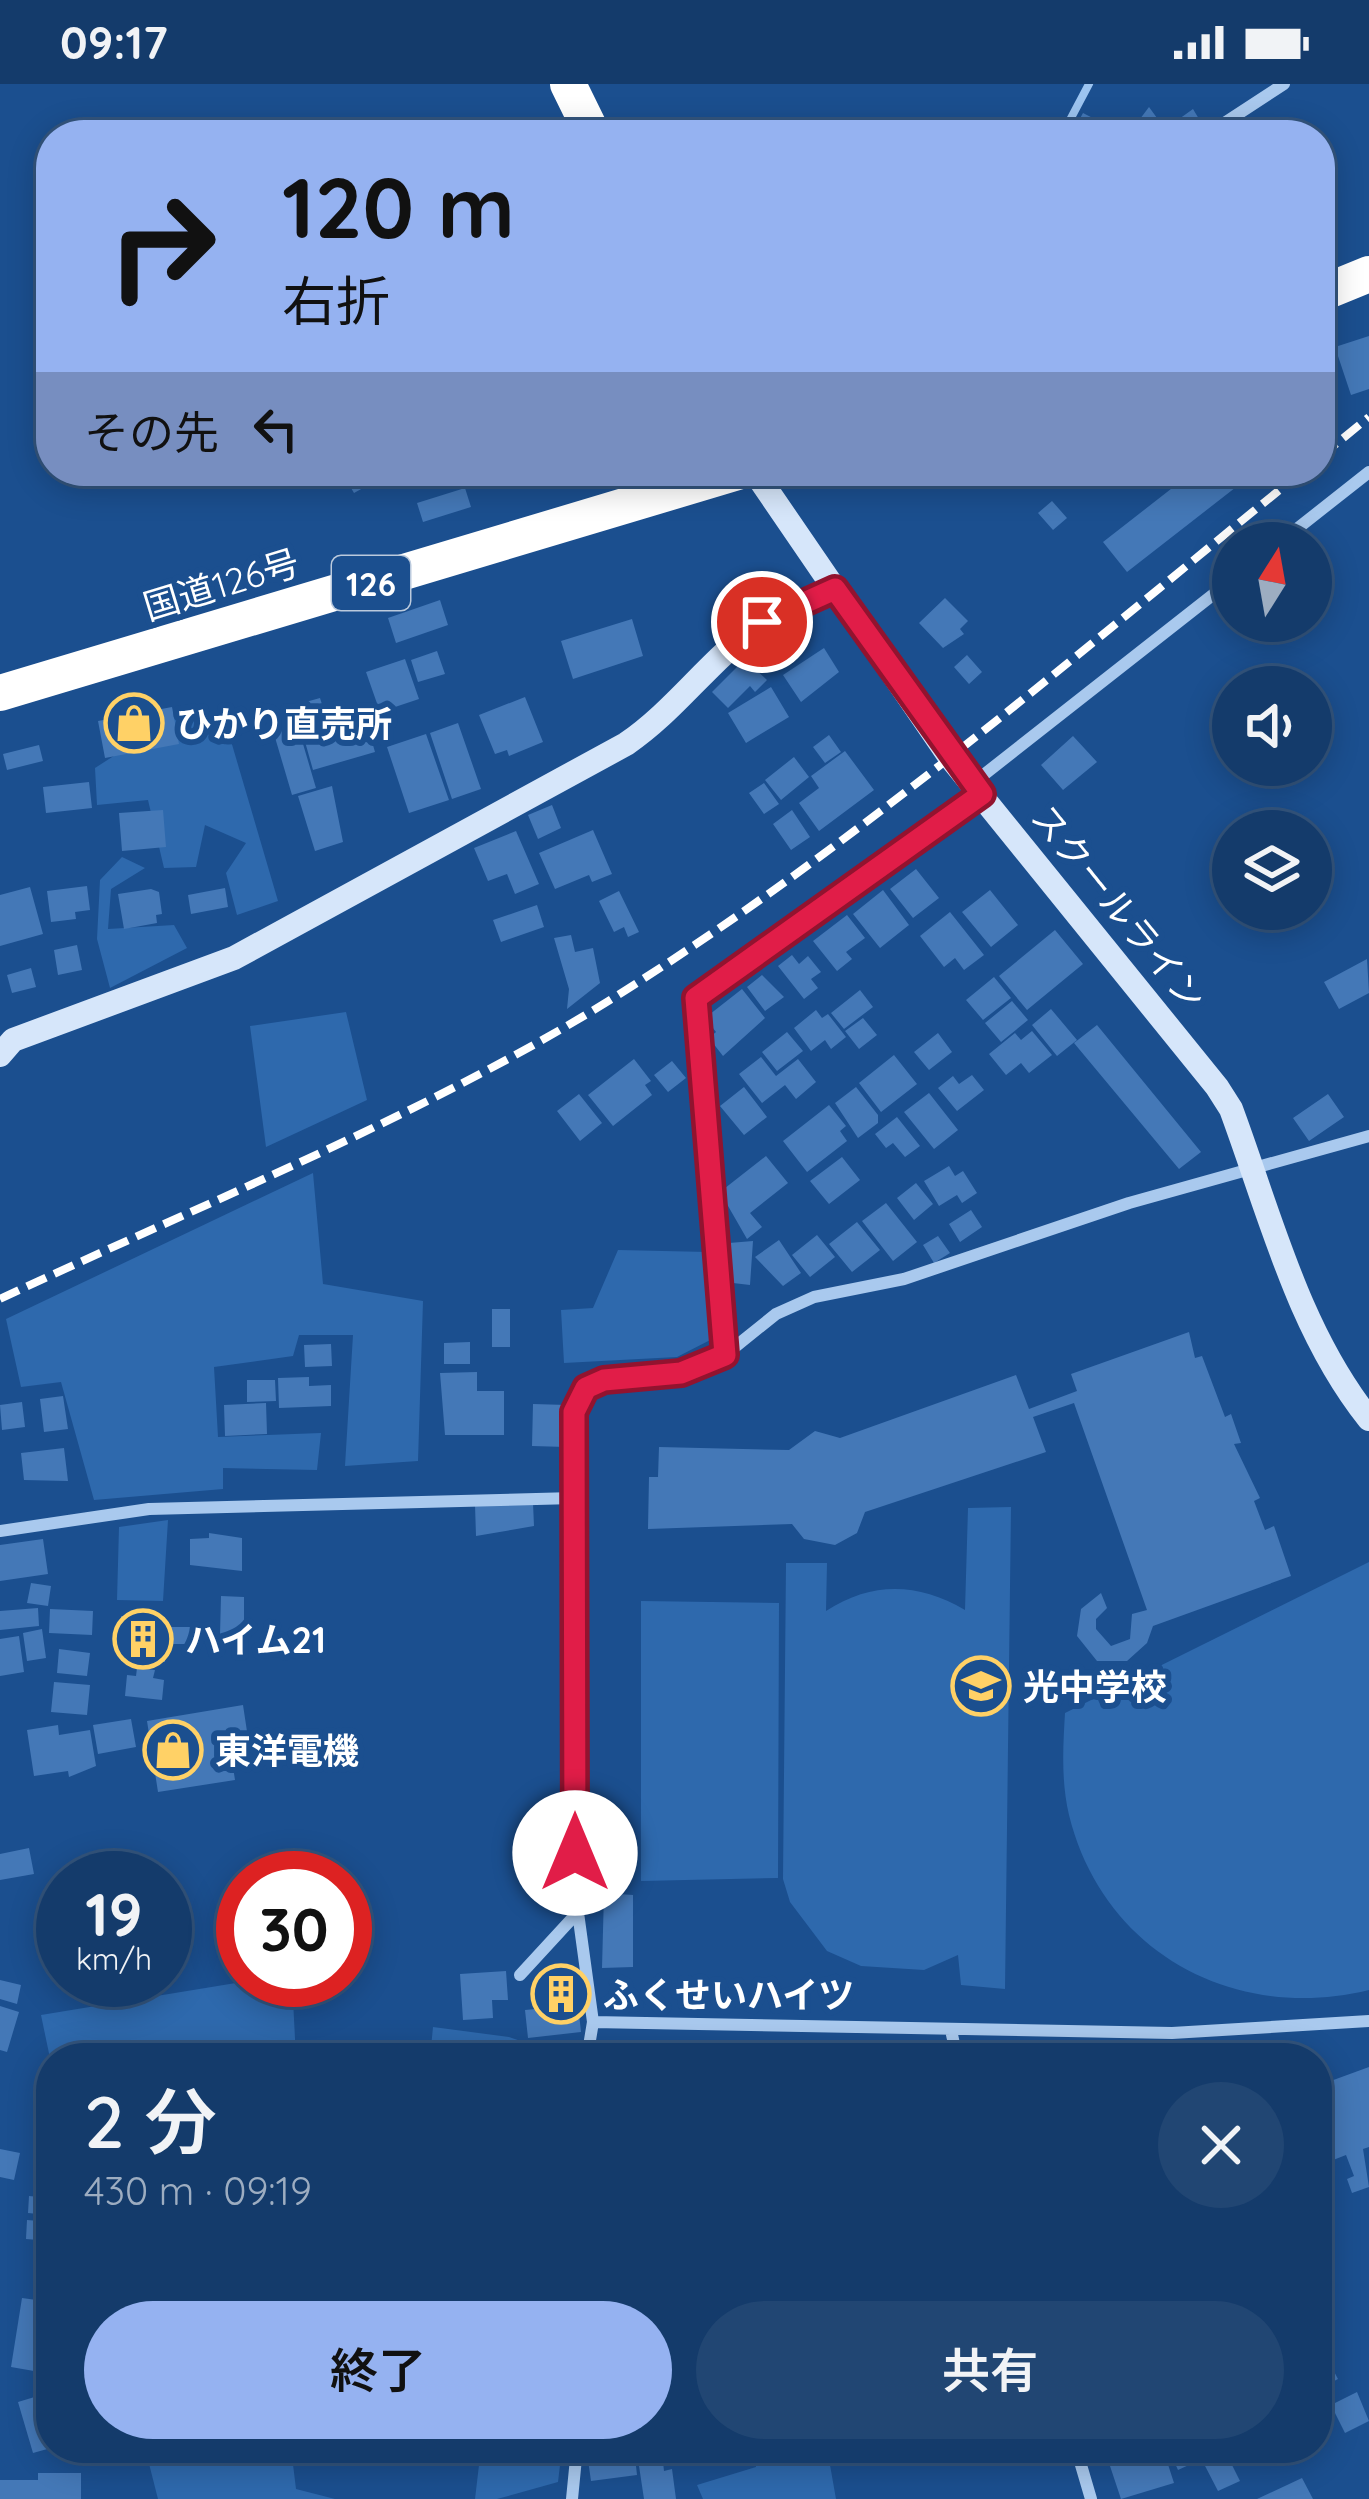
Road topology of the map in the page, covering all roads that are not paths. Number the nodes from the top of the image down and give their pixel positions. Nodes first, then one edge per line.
1 (568, 84) edge
2 (1284, 84) edge
3 (586, 120) edge
4 (1229, 120) edge
5 (1369, 274) edge
6 (1335, 288) edge
7 (1369, 472) edge
8 (691, 486) edge
9 (764, 486) edge
10 (1306, 522) edge
11 (835, 589) junction
12 (1212, 596) edge
13 (0, 693) edge
14 (977, 789) junction
15 (0, 1055) edge
16 (1369, 1136) edge
17 (1253, 1169) junction
18 (725, 1355) junction
19 (1369, 1419) edge
20 (574, 1498) junction
21 (0, 1531) edge
22 (578, 1912) junction
23 (520, 1975) dead end
24 (1369, 2021) edge
25 (593, 2022) junction
26 (951, 2030) junction
27 (590, 2043) edge
28 (954, 2043) edge
29 (576, 2463) edge
30 (1080, 2463) edge
31 (572, 2499) edge
32 (1091, 2499) edge

1 - 3 highway
2 - 4 street
5 - 6 highway
7 - 10 street
8 - 13 highway, 国道126号 / 126
9 - 11 street, スクールライン
11 - 14 street, スクールライン
11 - 15 street
12 - 14 street
14 - 17 street, スクールライン
14 - 18 street
16 - 17 street
17 - 18 street
17 - 19 street, スクールライン
18 - 20 street
20 - 21 street
20 - 22 street
22 - 23 street
22 - 25 street
24 - 26 street
25 - 26 street
25 - 27 street
26 - 28 street
29 - 31 street
30 - 32 street

